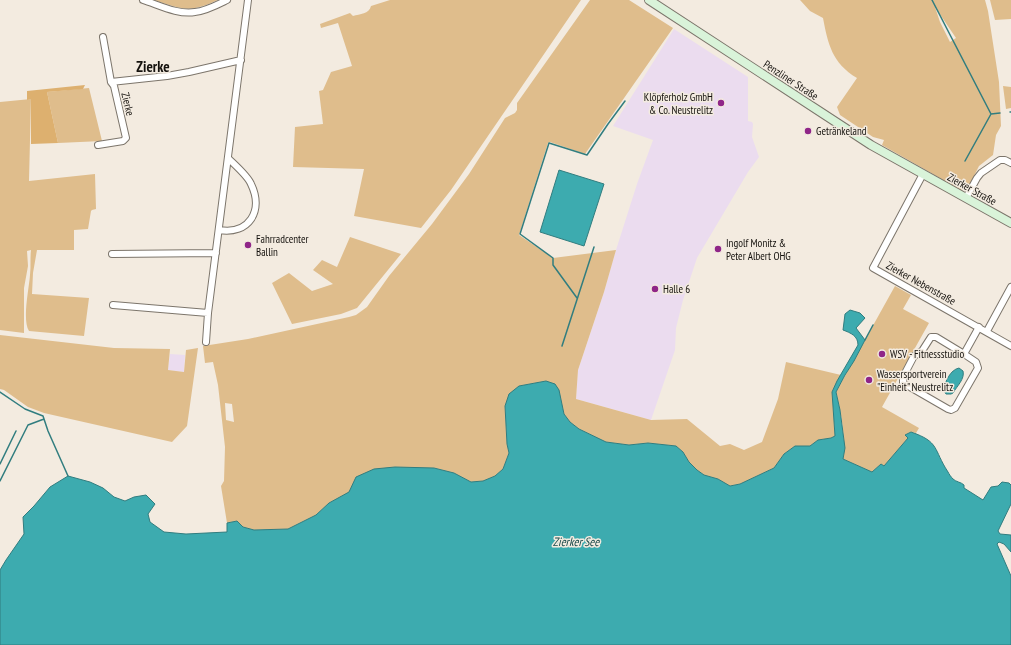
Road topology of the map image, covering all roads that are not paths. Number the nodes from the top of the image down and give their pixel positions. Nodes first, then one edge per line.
1 (143, 0) edge
2 (227, 0) edge
3 (248, 0) edge
4 (649, 0) edge
5 (103, 36) dead end
6 (241, 60) junction
7 (111, 82) junction
8 (98, 145) dead end
9 (228, 158) junction
10 (1011, 163) edge
11 (923, 174) junction
12 (966, 198) junction
13 (1011, 223) edge
14 (219, 230) junction
15 (216, 253) junction
16 (112, 254) dead end
17 (1011, 287) edge
18 (113, 305) dead end
19 (208, 313) junction
20 (980, 327) junction
21 (987, 331) junction
22 (206, 342) dead end
23 (1011, 346) edge
24 (964, 354) junction

1 - 2 street
3 - 6 street
4 - 11 main road, Penzliner Straße
5 - 7 street
6 - 7 street, Zierke
6 - 9 street
7 - 8 street, Zierke
9 - 14 street
9 - 14 street
10 - 12 street
11 - 12 main road, Zierker Straße
11 - 20 street, Zierker Nebenstraße
12 - 13 main road, Zierker Straße
14 - 15 street
15 - 16 street
15 - 19 street
17 - 21 street
18 - 19 street
19 - 22 street
20 - 21 street, Zierker Nebenstraße
20 - 24 street
21 - 23 street, Zierker Nebenstraße
24 - 24 street

